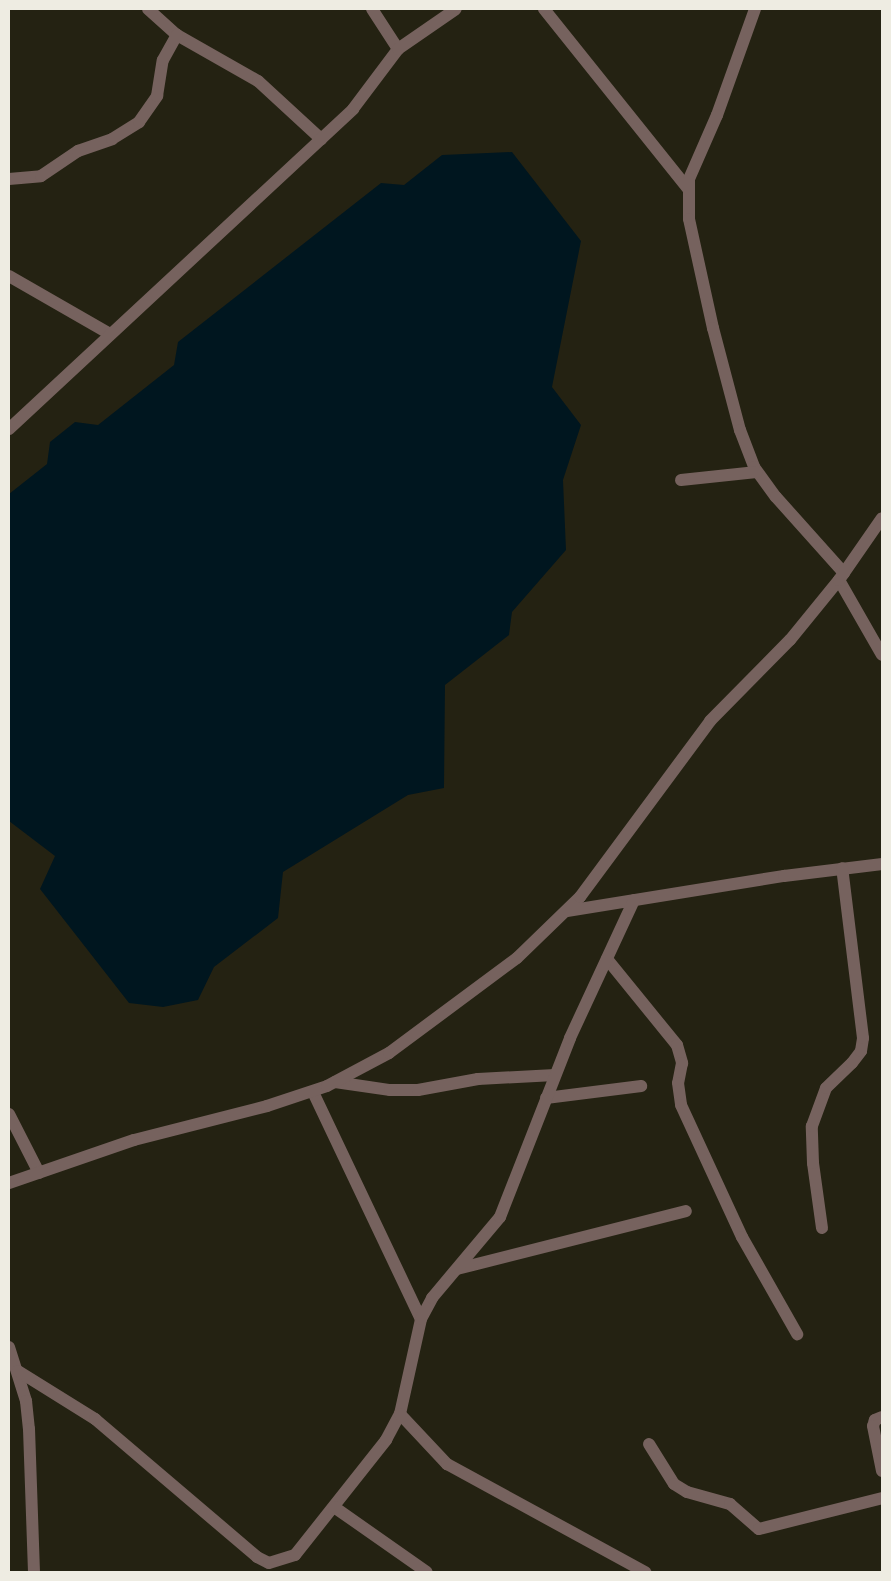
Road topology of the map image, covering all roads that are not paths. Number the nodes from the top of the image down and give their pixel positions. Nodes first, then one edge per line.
1 (148, 9) edge
2 (372, 9) edge
3 (456, 9) edge
4 (544, 9) edge
5 (755, 9) edge
6 (177, 35) junction
7 (398, 49) junction
8 (321, 139) junction
9 (9, 179) edge
10 (688, 189) junction
11 (9, 276) edge
12 (110, 334) junction
13 (9, 429) edge
14 (757, 472) junction
15 (681, 480) dead end
16 (882, 518) edge
17 (841, 577) junction
18 (882, 655) edge
19 (882, 864) edge
20 (842, 868) junction
21 (634, 900) junction
22 (566, 911) junction
23 (607, 959) junction
24 (555, 1075) junction
25 (335, 1082) junction
26 (641, 1086) dead end
27 (314, 1092) junction
28 (546, 1098) junction
29 (9, 1114) edge
30 (39, 1172) junction
31 (9, 1183) edge
32 (686, 1211) dead end
33 (822, 1228) dead end
34 (457, 1269) junction
35 (421, 1319) junction
36 (796, 1334) dead end
37 (9, 1347) edge
38 (18, 1371) junction
39 (400, 1414) junction
40 (882, 1417) edge
41 (649, 1444) dead end
42 (882, 1471) edge
43 (882, 1498) edge
44 (334, 1507) junction
45 (34, 1572) edge
46 (428, 1572) edge
47 (645, 1572) edge

1 - 6 street
2 - 7 street
3 - 7 street
4 - 10 street
5 - 10 street
6 - 8 street
6 - 9 street
7 - 8 street
8 - 12 street
10 - 14 street
11 - 12 street
12 - 13 street
14 - 15 street
14 - 17 street
16 - 17 street
17 - 18 street
17 - 22 street
19 - 20 street
20 - 21 street
20 - 33 street
21 - 22 street
21 - 23 street
22 - 25 street
23 - 24 street
23 - 36 street
24 - 25 street
24 - 28 street
25 - 27 street
26 - 28 street
27 - 30 street
27 - 35 street
28 - 34 street
29 - 30 street
30 - 31 street
32 - 34 street
34 - 35 street
35 - 39 street
37 - 38 street
38 - 44 street
38 - 45 street
39 - 44 street
39 - 47 street
40 - 42 street
41 - 43 street
44 - 46 street

